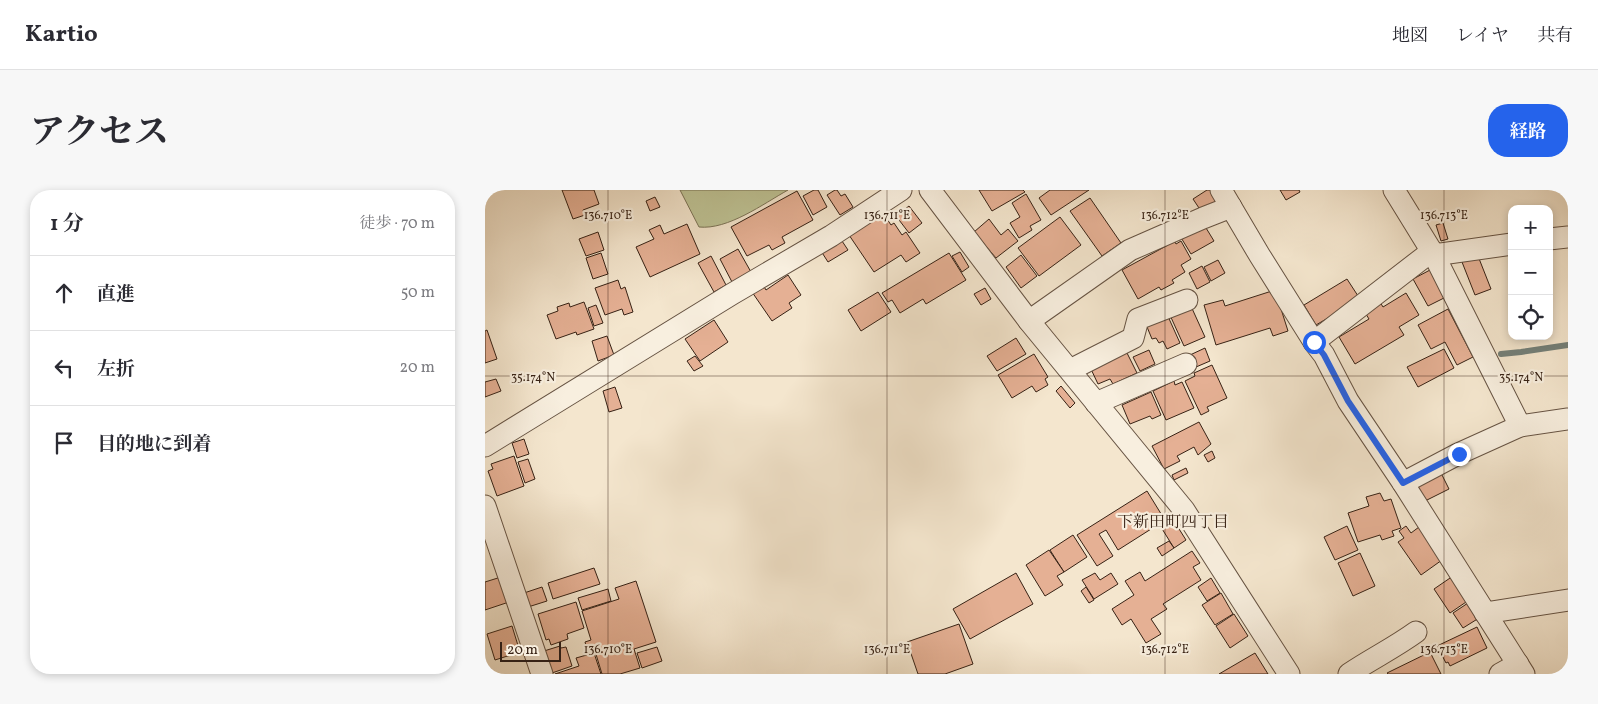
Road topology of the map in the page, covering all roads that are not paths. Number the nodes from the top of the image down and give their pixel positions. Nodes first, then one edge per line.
1 (901, 190) edge
2 (930, 190) edge
3 (1394, 190) edge
4 (1226, 199) edge
5 (1568, 237) edge
6 (1553, 239) edge
7 (1508, 244) edge
8 (1433, 253) junction
9 (1187, 300) dead end
10 (1029, 321) junction
11 (1314, 342) junction
12 (1186, 364) dead end
13 (1070, 370) junction
14 (1096, 403) junction
15 (1568, 419) edge
16 (1520, 426) junction
17 (485, 446) edge
18 (1403, 483) junction
19 (485, 506) edge
20 (1568, 600) edge
21 (1485, 613) junction
22 (1416, 632) dead end
23 (1521, 669) edge
24 (542, 674) edge
25 (1289, 674) edge
26 (1349, 674) edge
27 (1500, 674) edge

1 - 17 street
2 - 10 street
3 - 8 street
4 - 10 street
4 - 11 street
5 - 6 street
7 - 8 street
8 - 11 street
8 - 16 street
9 - 13 street
10 - 13 street
11 - 18 street
12 - 14 street
13 - 14 street
14 - 25 street
15 - 16 street
16 - 18 street
18 - 21 street
19 - 24 street
20 - 21 street
21 - 23 street
22 - 26 street
23 - 27 street

